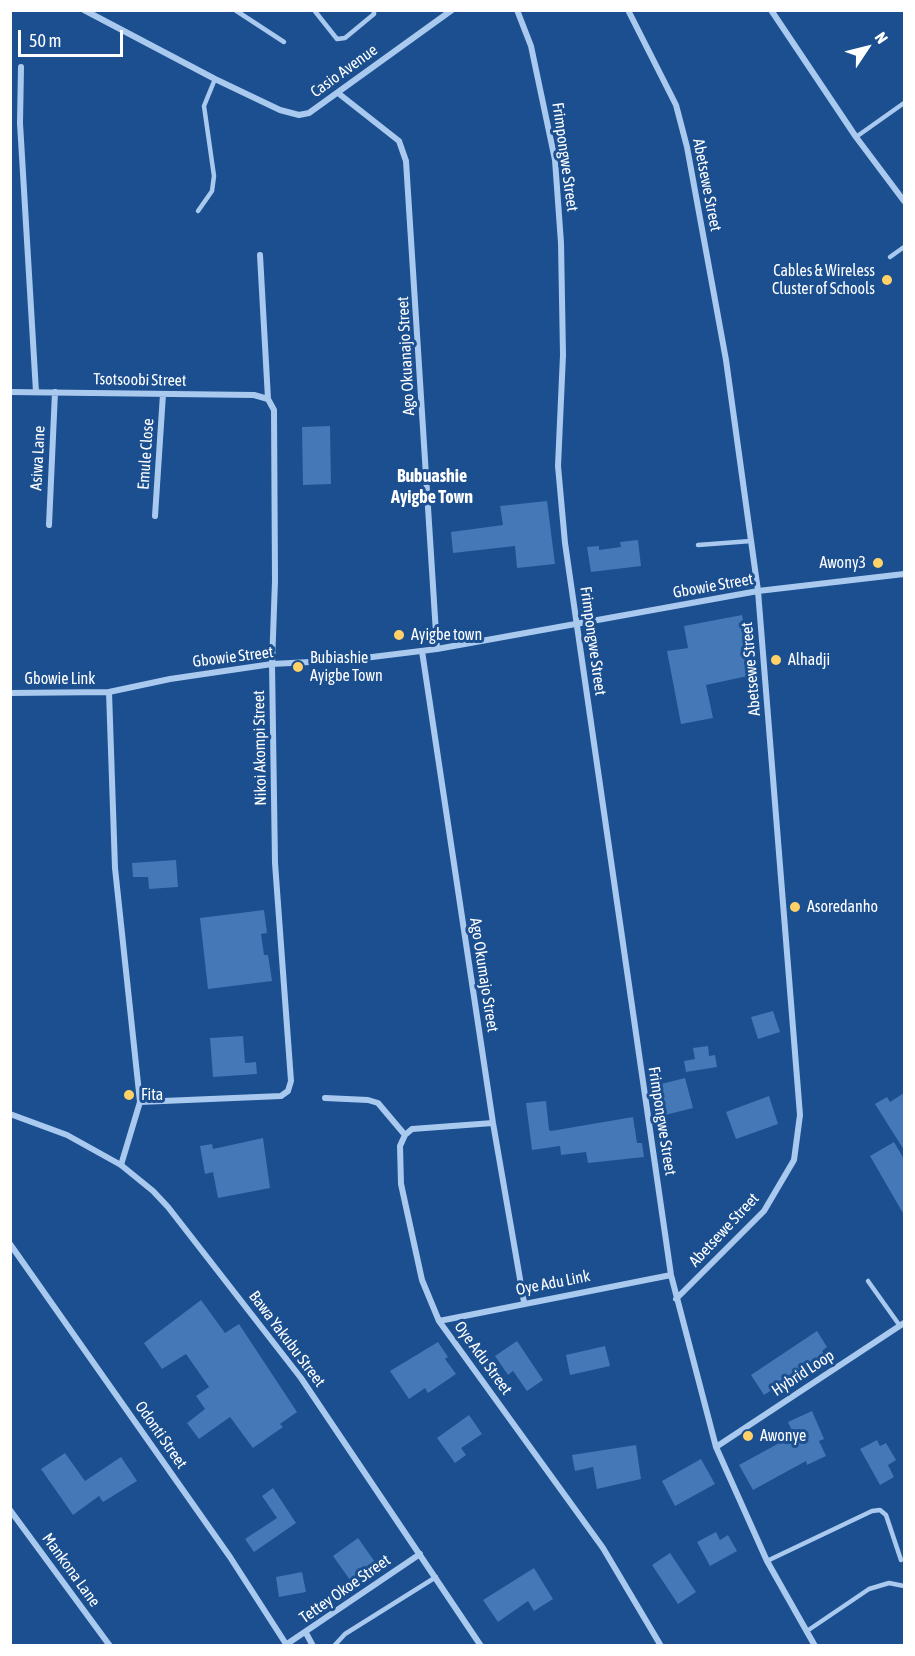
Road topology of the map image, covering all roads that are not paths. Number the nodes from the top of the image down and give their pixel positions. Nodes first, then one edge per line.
1 (84, 10) edge
2 (236, 10) edge
3 (314, 10) edge
4 (374, 10) edge
5 (452, 10) edge
6 (517, 10) edge
7 (628, 10) edge
8 (771, 10) edge
9 (284, 42) dead end
10 (21, 67) dead end
11 (215, 79) junction
12 (338, 93) junction
13 (904, 103) edge
14 (856, 137) junction
15 (904, 201) edge
16 (198, 211) dead end
17 (904, 247) edge
18 (260, 255) dead end
19 (890, 257) dead end
20 (10, 392) edge
21 (36, 392) junction
22 (55, 392) junction
23 (163, 394) junction
24 (268, 399) junction
25 (155, 516) dead end
26 (49, 525) dead end
27 (751, 541) junction
28 (698, 545) dead end
29 (904, 573) edge
30 (758, 591) junction
31 (577, 624) junction
32 (437, 649) junction
33 (422, 651) junction
34 (272, 664) junction
35 (109, 692) junction
36 (10, 693) edge
37 (325, 1098) dead end
38 (140, 1102) junction
39 (10, 1114) edge
40 (493, 1123) junction
41 (405, 1135) junction
42 (121, 1165) junction
43 (10, 1244) edge
44 (671, 1275) junction
45 (868, 1281) dead end
46 (676, 1299) junction
47 (524, 1302) junction
48 (439, 1321) junction
49 (902, 1324) edge
50 (716, 1447) junction
51 (10, 1510) edge
52 (420, 1554) junction
53 (901, 1560) dead end
54 (767, 1561) junction
55 (436, 1577) junction
56 (904, 1586) edge
57 (807, 1631) junction
58 (306, 1633) junction
59 (285, 1645) edge
60 (110, 1646) edge
61 (313, 1646) edge
62 (334, 1646) edge
63 (481, 1646) edge
64 (661, 1646) edge
65 (814, 1646) edge

1 - 11 street, Casio Avenue
2 - 9 lane
3 - 4 lane
5 - 12 street, Casio Avenue
6 - 31 street, Frimpongwe Street
7 - 27 street, Abetsewe Street
8 - 14 street
10 - 21 street
11 - 12 street, Casio Avenue
11 - 16 lane
12 - 32 street, Ago Okuanajo Street
13 - 14 lane
14 - 15 street
17 - 19 lane
18 - 24 street, Nikoi Akompi Street
20 - 21 street, Tsotsoobi Street
21 - 22 street, Tsotsoobi Street
22 - 23 street, Tsotsoobi Street
22 - 26 street, Asiwa Lane
23 - 24 street, Tsotsoobi Street
23 - 25 street, Emule Close
24 - 34 street, Nikoi Akompi Street
27 - 28 lane
27 - 30 street, Abetsewe Street
29 - 30 street, Gbowie Street
30 - 31 street, Gbowie Street
30 - 46 street, Abetsewe Street
31 - 32 street, Gbowie Street
31 - 44 street, Frimpongwe Street
32 - 33 street, Gbowie Street
33 - 34 street, Gbowie Street
33 - 40 street, Ago Okumajo Street
34 - 35 street, Gbowie Street
34 - 38 street, Nikoi Akompi Street
35 - 36 street, Gbowie Link
35 - 38 street
37 - 41 street
38 - 42 street
39 - 42 street, Bawa Yakubu Street
40 - 41 street
40 - 47 street, Ago Okumajo Street
41 - 48 street, Oye Adu Street
42 - 52 street, Bawa Yakubu Street
43 - 59 street, Odonti Street
44 - 46 street, Frimpongwe Street
44 - 47 street, Oye Adu Link
45 - 49 lane
46 - 50 street
47 - 48 street, Oye Adu Link
48 - 64 street, Oye Adu Street
49 - 50 street, Hybrid Loop
50 - 54 street
51 - 60 street, Mankona Lane
52 - 55 street, Bawa Yakubu Street
52 - 58 street, Tettey Okoe Street
53 - 54 lane
54 - 57 street
55 - 62 lane
55 - 63 street, Bawa Yakubu Street
56 - 57 lane
57 - 65 street
58 - 59 street, Tettey Okoe Street
58 - 61 street

